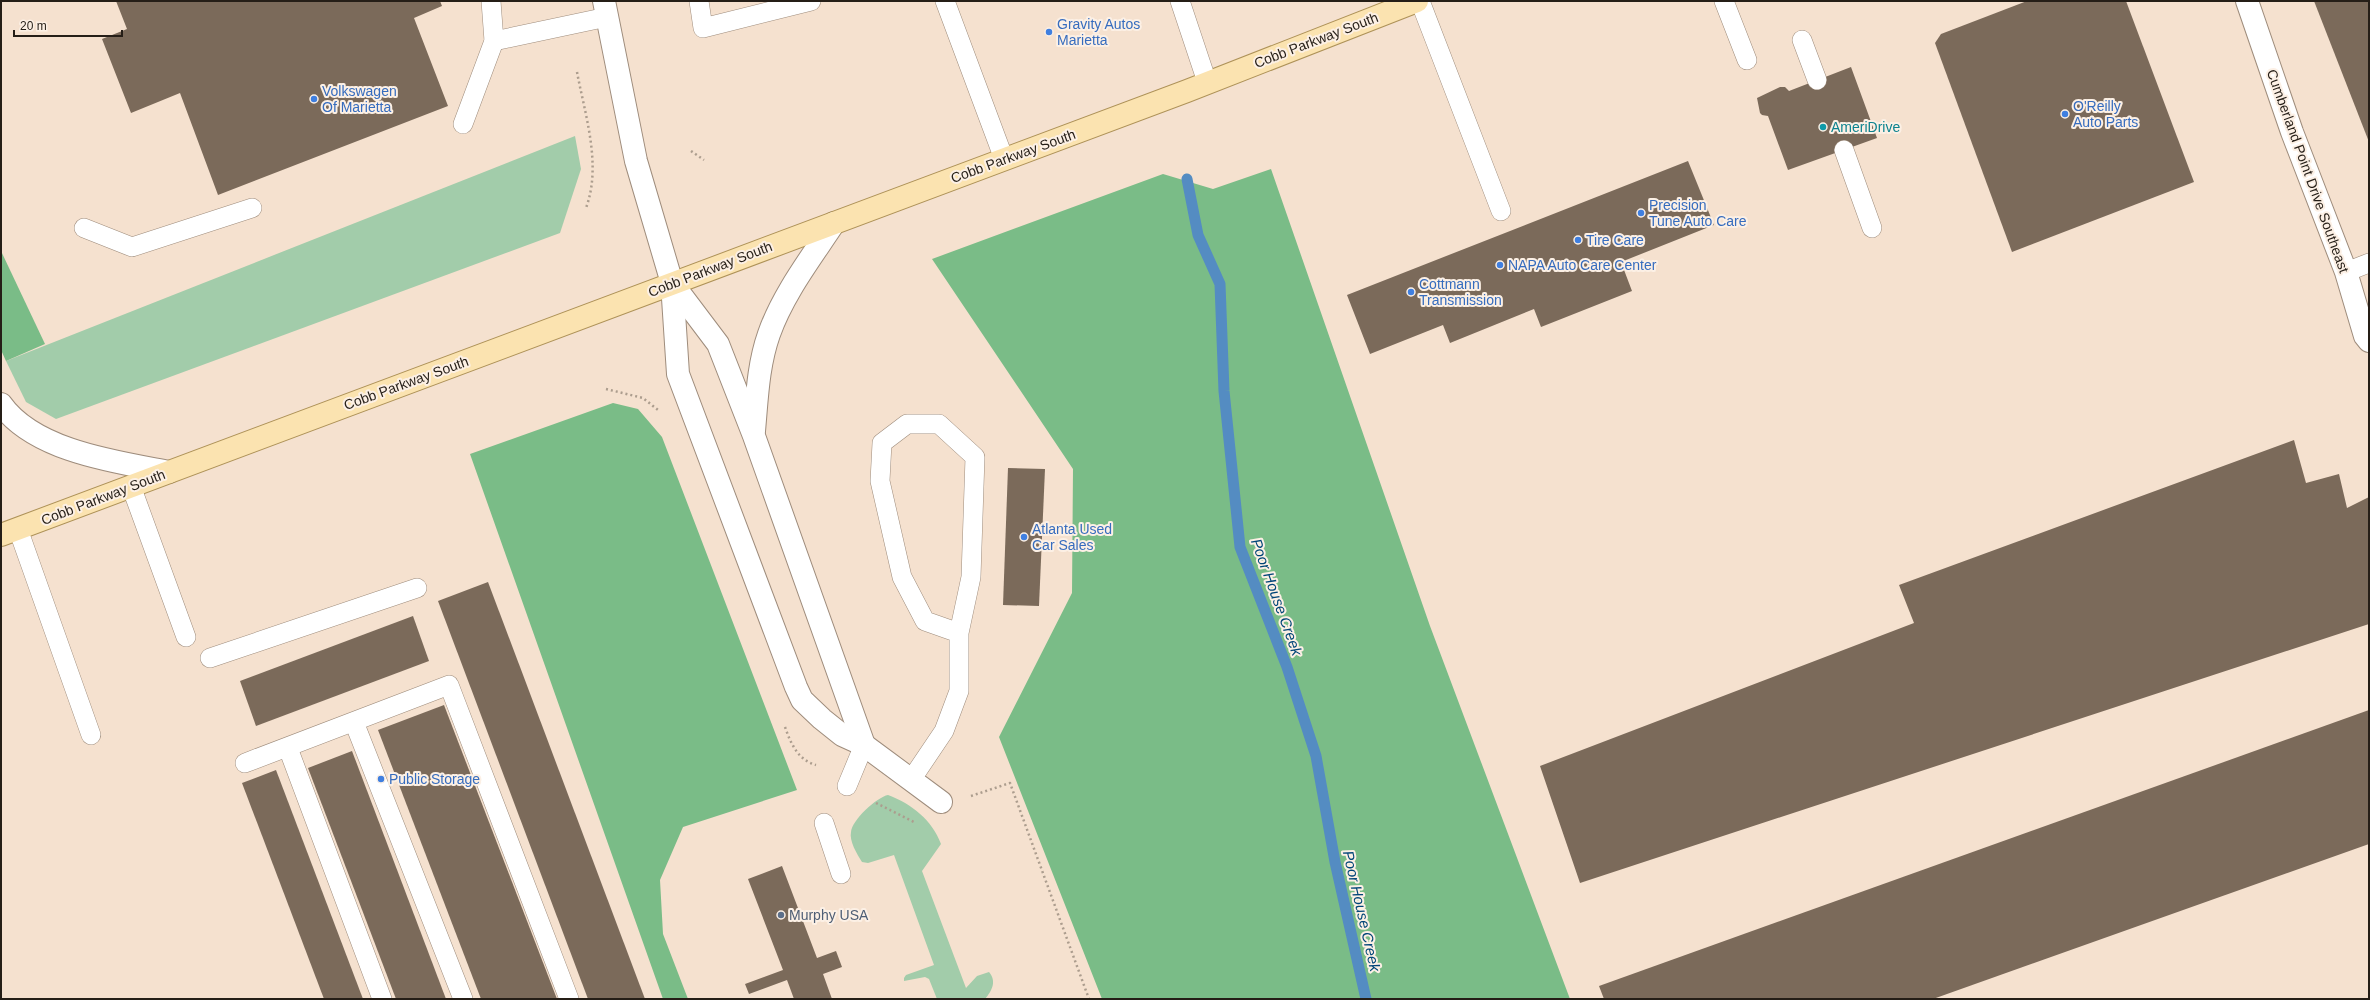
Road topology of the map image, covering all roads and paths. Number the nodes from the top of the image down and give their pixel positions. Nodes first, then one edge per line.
1 (491, 1) edge
2 (699, 1) edge
3 (810, 1) edge
4 (945, 1) edge
5 (1180, 1) edge
6 (1419, 1) edge
7 (1724, 1) edge
8 (2247, 1) edge
9 (606, 9) edge
10 (1802, 40) dead end
11 (494, 41) junction
12 (1747, 60) dead end
13 (577, 72) dead end
14 (1817, 80) dead end
15 (1207, 82) junction
16 (464, 124) dead end
17 (1844, 150) dead end
18 (691, 151) dead end
19 (1004, 159) junction
20 (704, 160) dead end
21 (252, 208) dead end
22 (586, 208) dead end
23 (1501, 211) dead end
24 (834, 222) junction
25 (84, 228) dead end
26 (1872, 228) dead end
27 (2369, 263) edge
28 (2346, 272) junction
29 (672, 283) junction
30 (2369, 341) edge
31 (606, 389) dead end
32 (643, 398) dead end
33 (1, 404) edge
34 (754, 436) junction
35 (169, 472) junction
36 (131, 486) junction
37 (9, 532) edge
38 (417, 588) dead end
39 (959, 633) junction
40 (186, 637) dead end
41 (210, 658) dead end
42 (354, 722) junction
43 (91, 735) dead end
44 (864, 745) junction
45 (288, 748) junction
46 (805, 762) dead end
47 (245, 763) dead end
48 (816, 765) dead end
49 (911, 780) junction
50 (847, 786) dead end
51 (969, 796) dead end
52 (941, 802) dead end
53 (876, 803) dead end
54 (824, 823) dead end
55 (920, 825) dead end
56 (841, 874) dead end
57 (382, 999) edge
58 (463, 999) edge
59 (569, 999) edge
60 (1089, 999) edge

1 - 11 lane
2 - 3 lane
4 - 19 lane
5 - 15 lane
6 - 15 main road, Cobb Parkway South
6 - 23 lane
7 - 12 lane
8 - 28 street, Cumberland Point Drive Southeast
9 - 11 lane
9 - 29 street
10 - 14 lane
11 - 16 lane
13 - 22 path
15 - 19 main road, Cobb Parkway South
17 - 26 lane
18 - 20 path
19 - 24 main road, Cobb Parkway South
21 - 25 lane
24 - 29 main road, Cobb Parkway South
24 - 34 street
27 - 28 lane
28 - 30 street, Cumberland Point Drive Southeast
29 - 34 street
29 - 35 main road, Cobb Parkway South
29 - 44 street
31 - 32 path
33 - 35 street
34 - 44 street
35 - 36 main road, Cobb Parkway South
36 - 37 main road, Cobb Parkway South
36 - 40 lane
37 - 43 lane
38 - 41 lane
39 - 39 lane
39 - 49 lane
42 - 45 lane
42 - 58 lane
42 - 59 lane
44 - 49 street
44 - 50 lane
45 - 47 lane
45 - 57 lane
46 - 48 path
49 - 52 street
51 - 60 path
53 - 55 path
54 - 56 lane

